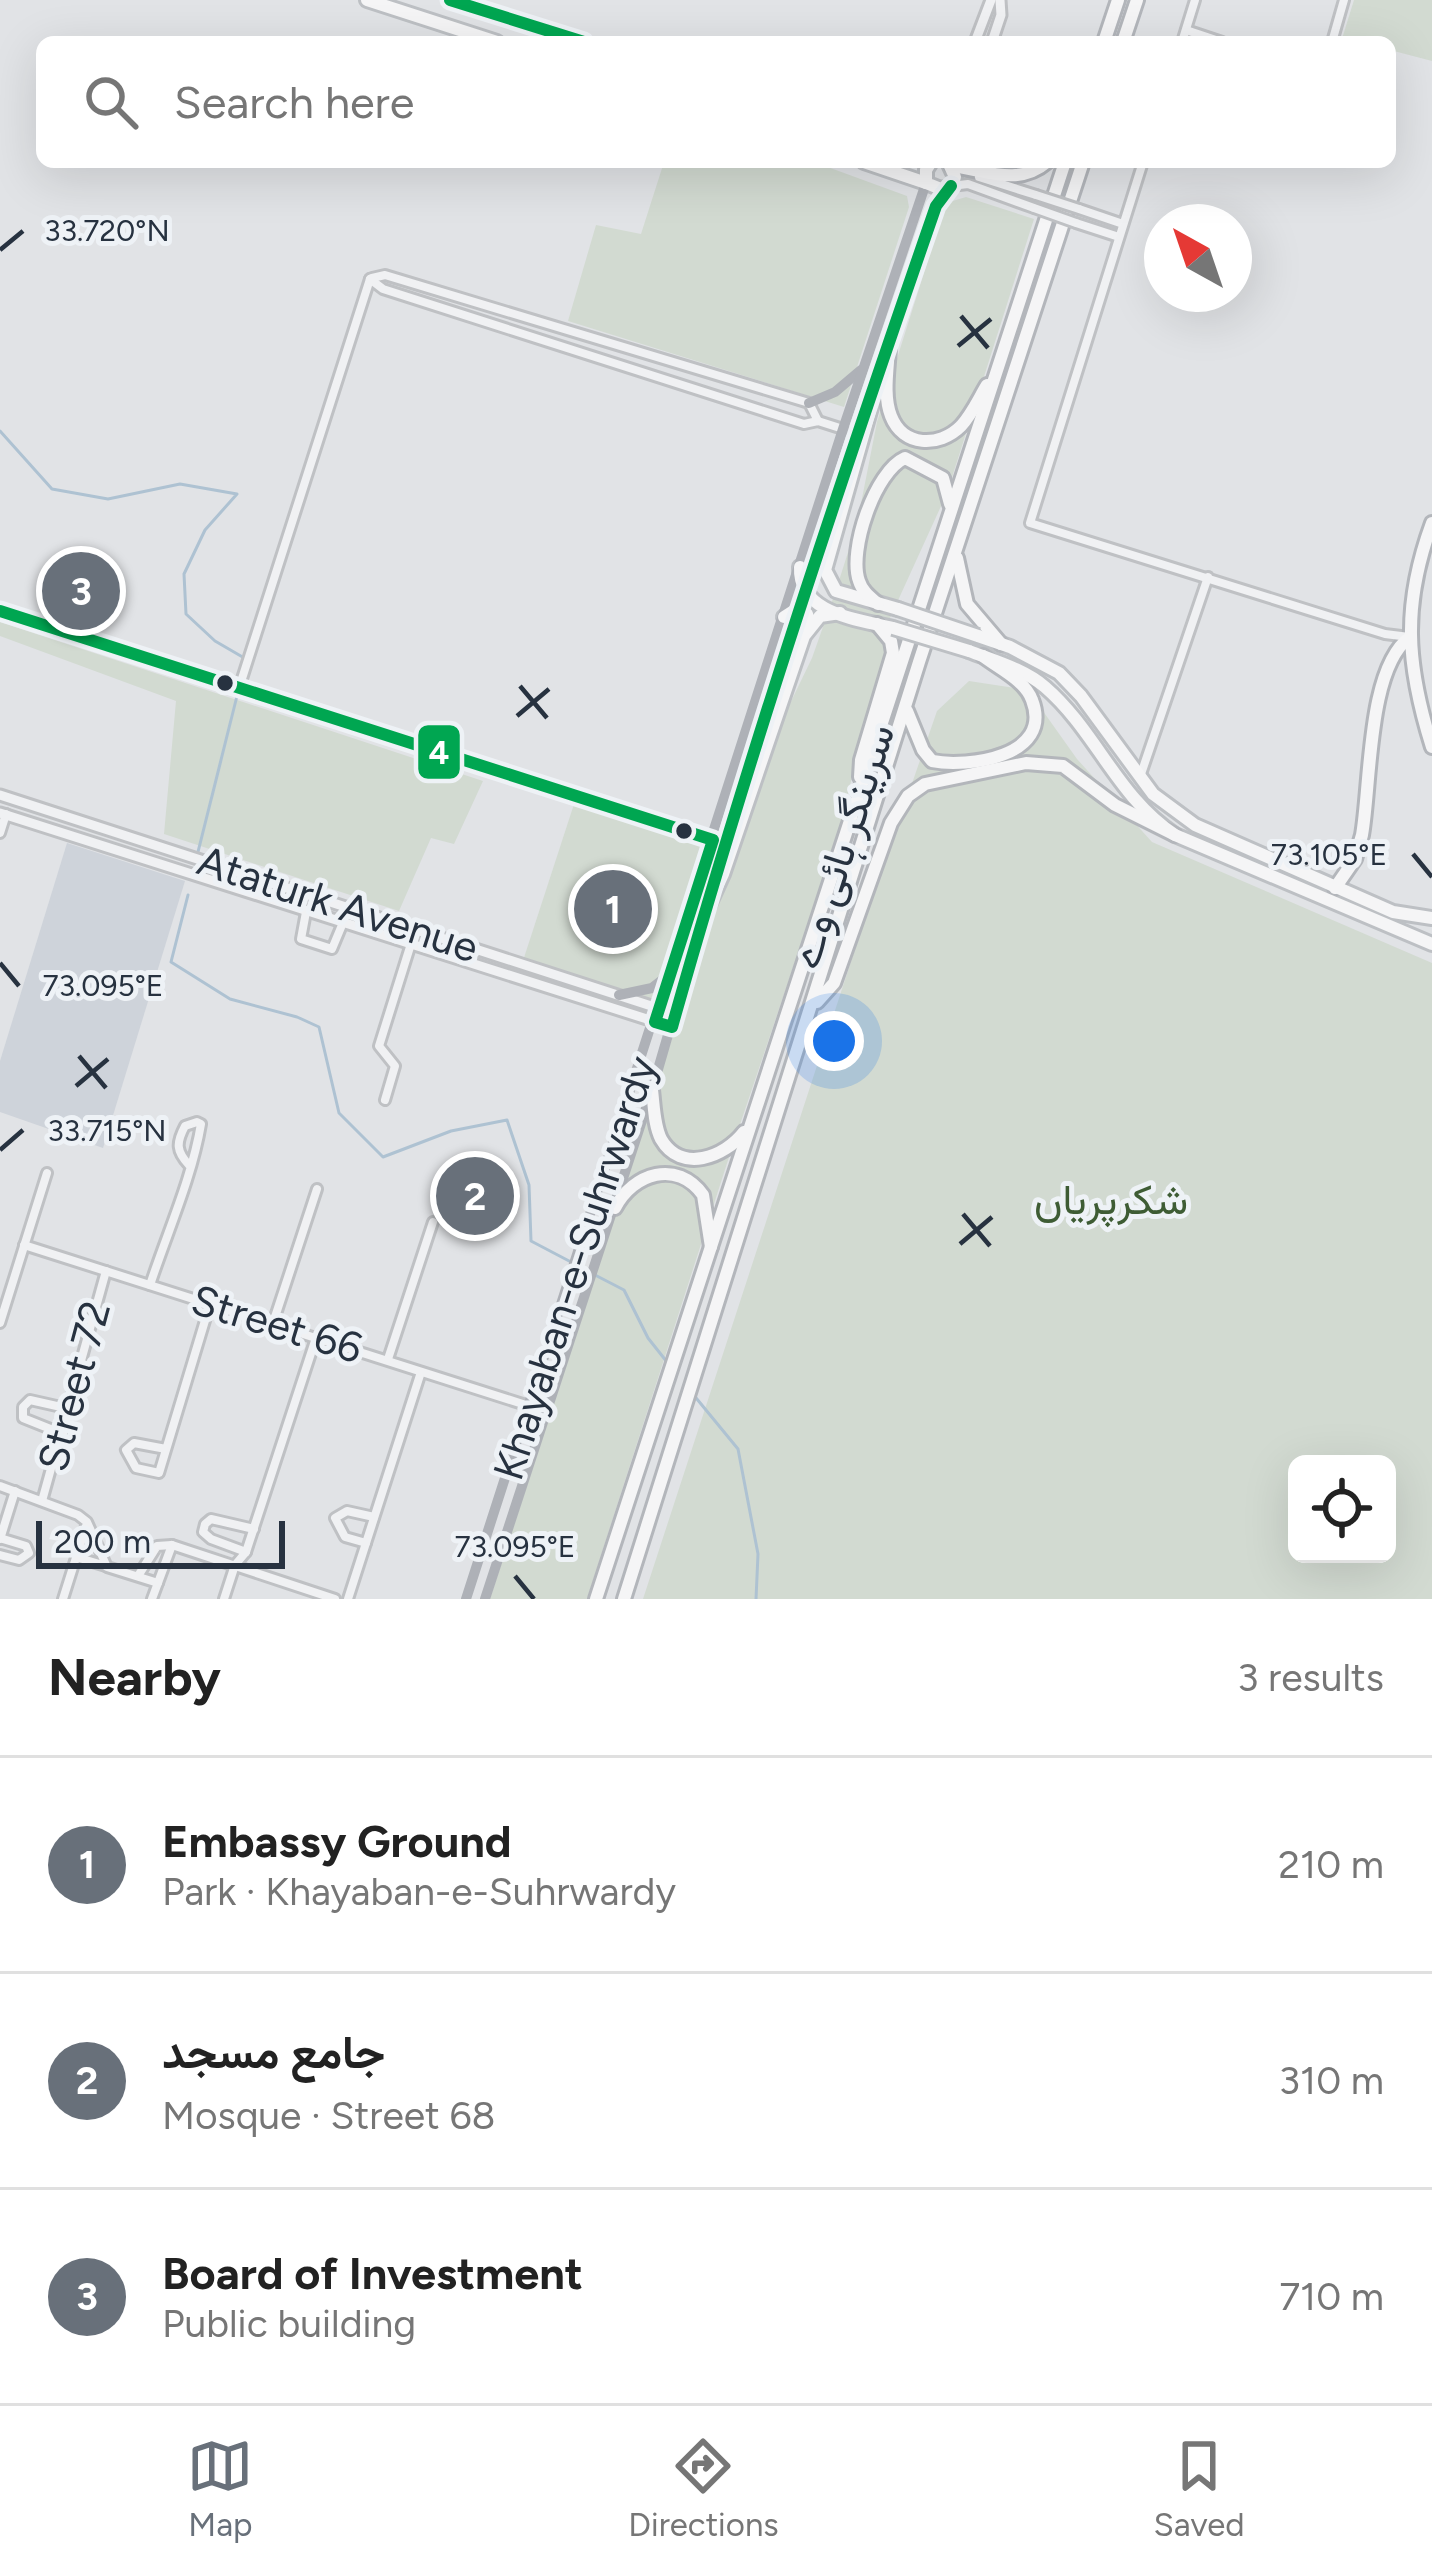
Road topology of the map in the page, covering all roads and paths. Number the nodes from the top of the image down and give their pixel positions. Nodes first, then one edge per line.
1 (367, 0) edge
2 (450, 0) edge
3 (995, 0) edge
4 (1118, 0) edge
5 (1137, 0) edge
6 (1195, 0) edge
7 (1344, 0) edge
8 (477, 5) edge
9 (1186, 30) junction
10 (478, 36) edge
11 (567, 36) edge
12 (977, 36) edge
13 (994, 36) edge
14 (1103, 36) edge
15 (1125, 36) edge
16 (1184, 36) edge
17 (1204, 36) edge
18 (1334, 36) edge
19 (882, 168) edge
20 (927, 168) edge
21 (952, 168) edge
22 (960, 168) edge
23 (969, 168) edge
24 (1040, 168) edge
25 (1063, 168) edge
26 (1081, 168) edge
27 (1141, 168) edge
28 (926, 183) junction
29 (951, 186) junction
30 (1123, 224) junction
31 (912, 225) junction
32 (928, 230) junction
33 (1118, 237) junction
34 (370, 279) junction
35 (547, 327) junction
36 (566, 331) junction
37 (543, 340) junction
38 (561, 345) junction
39 (889, 349) junction
40 (1000, 360) junction
41 (884, 364) joint
42 (864, 368) junction
43 (808, 403) junction
44 (818, 421) junction
45 (843, 429) junction
46 (950, 511) junction
47 (1432, 523) edge
48 (956, 551) junction
49 (800, 567) junction
50 (1208, 577) junction
51 (878, 604) junction
52 (0, 611) edge
53 (840, 613) junction
54 (784, 617) junction
55 (877, 624) junction
56 (810, 625) junction
57 (794, 633) tunnel mouth
58 (1410, 637) junction
59 (1001, 644) junction
60 (976, 654) junction
61 (239, 688) junction
62 (906, 710) junction
63 (1432, 747) edge
64 (1140, 778) junction
65 (0, 795) edge
66 (860, 796) junction
67 (46, 810) junction
68 (3, 814) edge
69 (41, 826) junction
70 (0, 832) edge
71 (1175, 835) junction
72 (713, 840) junction
73 (1335, 888) junction
74 (708, 907) junction
75 (306, 912) junction
76 (1430, 918) edge
77 (343, 925) junction
78 (1428, 941) edge
79 (410, 947) junction
80 (670, 974) junction
81 (619, 995) junction
82 (812, 1008) junction
83 (659, 1009) junction
84 (676, 1014) junction
85 (655, 1022) junction
86 (672, 1028) junction
87 (652, 1090) junction
88 (385, 1100) dead end
89 (753, 1119) junction
90 (189, 1165) junction
91 (47, 1173) dead end
92 (317, 1189) dead end
93 (615, 1208) junction
94 (433, 1222) dead end
95 (24, 1245) junction
96 (711, 1254) junction
97 (106, 1270) junction
98 (150, 1285) junction
99 (210, 1304) junction
100 (563, 1305) junction
101 (578, 1316) junction
102 (0, 1323) edge
103 (273, 1323) junction
104 (316, 1338) junction
105 (388, 1359) junction
106 (421, 1372) junction
107 (530, 1406) junction
108 (70, 1409) junction
109 (677, 1432) junction
110 (63, 1435) junction
111 (650, 1440) junction
112 (166, 1449) junction
113 (0, 1486) edge
114 (15, 1491) junction
115 (42, 1501) junction
116 (374, 1517) junction
117 (87, 1522) junction
118 (254, 1529) junction
119 (0, 1539) edge
120 (366, 1543) junction
121 (172, 1545) junction
122 (246, 1552) junction
123 (0, 1556) edge
124 (76, 1557) junction
125 (235, 1565) junction
126 (107, 1567) junction
127 (138, 1576) junction
128 (158, 1582) junction
129 (301, 1586) junction
130 (63, 1599) edge
131 (152, 1599) edge
132 (224, 1599) edge
133 (296, 1599) edge
134 (334, 1599) edge
135 (348, 1599) edge
136 (466, 1599) edge
137 (485, 1599) edge
138 (596, 1599) edge
139 (624, 1599) edge

1 - 10 main road
2 - 8 main road
3 - 12 street
3 - 13 street
4 - 14 main road
5 - 15 main road
6 - 9 street
7 - 18 street
8 - 11 main road
9 - 16 street
9 - 17 street
19 - 28 main road
20 - 28 main road
21 - 29 main road
22 - 30 street, bridge
23 - 24 main road
25 - 40 main road, سرینگر ہائی وے
26 - 48 main road, سرینگر ہائی وے
27 - 30 street
28 - 29 main road
28 - 31 main road, Khayaban-e-Suhrwardy
29 - 32 main road
29 - 33 street, bridge
30 - 33 street
31 - 32 main road
31 - 42 main road, Khayaban-e-Suhrwardy
32 - 39 main road
33 - 50 street
34 - 35 street
34 - 37 street
34 - 61 street
35 - 36 street
35 - 37 street
36 - 38 street
36 - 43 street
37 - 38 street
38 - 44 street
39 - 40 main road
39 - 41 main road
40 - 46 main road, سرینگر ہائی وے
41 - 51 main road
42 - 43 main road
42 - 45 main road, Khayaban-e-Suhrwardy
43 - 44 street
44 - 45 street
45 - 49 main road, Khayaban-e-Suhrwardy
46 - 51 main road
46 - 66 main road, سرینگر ہائی وے
47 - 58 main road
48 - 59 main road
48 - 62 main road, سرینگر ہائی وے
49 - 53 main road
49 - 54 main road, Khayaban-e-Suhrwardy
50 - 58 street
50 - 64 street
51 - 59 main road, bridge
52 - 61 street
53 - 55 main road
53 - 56 main road
54 - 56 main road
54 - 72 main road, Khayaban-e-Suhrwardy
55 - 60 main road, bridge
55 - 66 main road
56 - 74 main road
57 - 74 main road, Khayaban-e-Suhrwardy
58 - 63 main road
58 - 73 main road
59 - 64 main road
60 - 62 main road
60 - 71 main road
61 - 72 street
62 - 82 main road, سرینگر ہائی وے
64 - 73 main road
65 - 67 street, Ataturk Avenue
66 - 89 main road, سرینگر ہائی وے
67 - 69 street
67 - 81 street, Ataturk Avenue
68 - 69 street, Ataturk Avenue
68 - 70 street
69 - 75 street, Ataturk Avenue
71 - 78 main road
71 - 82 main road
72 - 80 main road, Khayaban-e-Suhrwardy
73 - 76 main road
74 - 84 main road, Khayaban-e-Suhrwardy
75 - 77 street, Ataturk Avenue
75 - 77 street
77 - 79 street, Ataturk Avenue
79 - 85 street, Ataturk Avenue
79 - 88 street
80 - 81 main road
80 - 83 main road, Khayaban-e-Suhrwardy
81 - 83 street, Ataturk Avenue
82 - 109 main road, سرینگر ہائی وے
83 - 84 street, Ataturk Avenue
83 - 85 main road, Khayaban-e-Suhrwardy
84 - 86 main road, Khayaban-e-Suhrwardy
85 - 86 street, Ataturk Avenue
85 - 100 main road, Khayaban-e-Suhrwardy
86 - 87 main road, Khayaban-e-Suhrwardy
87 - 89 main road
87 - 93 main road, Khayaban-e-Suhrwardy
89 - 96 main road, سرینگر ہائی وے
90 - 90 street
90 - 98 street
91 - 95 street
92 - 103 street
93 - 96 main road
93 - 101 main road, Khayaban-e-Suhrwardy
94 - 105 street
95 - 97 street, Street 66
95 - 102 street
96 - 111 main road, سرینگر ہائی وے
97 - 98 street, Street 66
97 - 108 street, Street 72
98 - 99 street, Street 66
99 - 103 street, Street 66
99 - 112 street
100 - 101 main road
100 - 107 main road, Khayaban-e-Suhrwardy
101 - 137 main road, Khayaban-e-Suhrwardy
103 - 104 street, Street 66
104 - 105 street, Street 66
104 - 118 street
105 - 106 street, Street 66
106 - 107 street, Street 66
106 - 116 street
107 - 136 main road, Khayaban-e-Suhrwardy
108 - 110 street, Street 72
108 - 110 street
109 - 111 main road
109 - 139 main road, سرینگر ہائی وے
110 - 115 street, Street 72
111 - 138 main road, سرینگر ہائی وے
112 - 112 street
113 - 114 street
114 - 115 street
114 - 119 street
115 - 117 street
116 - 120 street
116 - 120 street
117 - 124 street
117 - 126 street
118 - 122 street
118 - 122 street
119 - 123 street
120 - 135 street
121 - 125 street
121 - 127 street
121 - 128 street
122 - 125 street
124 - 126 street
124 - 130 street
125 - 129 street
125 - 132 street
126 - 127 street
127 - 128 street
128 - 131 street
129 - 133 street
129 - 134 street

